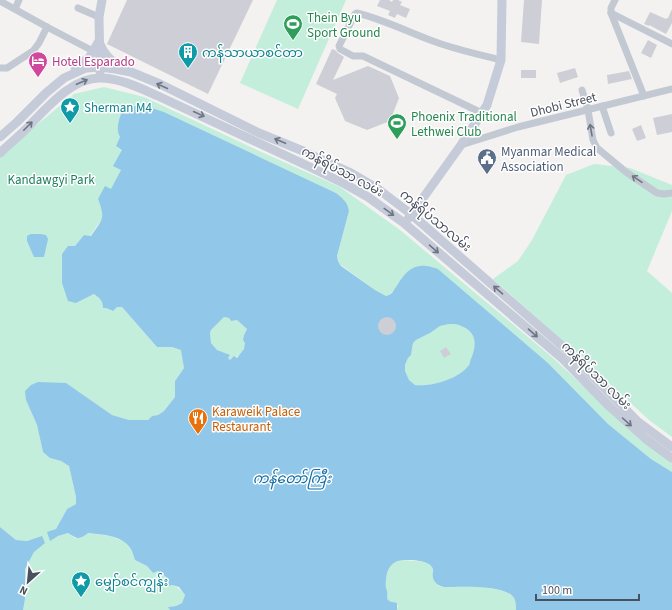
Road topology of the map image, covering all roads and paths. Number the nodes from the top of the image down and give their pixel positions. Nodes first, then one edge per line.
1 (19, 0) edge
2 (102, 0) edge
3 (502, 0) edge
4 (615, 0) edge
5 (0, 1) edge
6 (78, 8) dead end
7 (15, 9) junction
8 (611, 10) junction
9 (99, 17) junction
10 (47, 27) junction
11 (99, 41) junction
12 (672, 44) edge
13 (93, 51) junction
14 (501, 60) junction
15 (100, 67) junction
16 (0, 68) edge
17 (131, 72) junction
18 (64, 78) junction
19 (101, 78) junction
20 (672, 89) edge
21 (582, 90) dead end
22 (644, 96) junction
23 (602, 106) junction
24 (588, 110) junction
25 (482, 113) junction
26 (611, 133) dead end
27 (0, 136) edge
28 (461, 144) junction
29 (0, 153) edge
30 (672, 193) edge
31 (411, 214) junction
32 (404, 223) junction
33 (672, 447) edge
34 (672, 458) edge

1 - 7 street
2 - 9 main road
3 - 14 main road
4 - 8 street
5 - 7 street
6 - 9 street
7 - 10 street
8 - 12 street
8 - 22 street
9 - 11 main road
10 - 13 street
10 - 16 street
11 - 13 main road
11 - 15 main road
11 - 17 main road
13 - 18 main road
14 - 25 main road
14 - 25 street
15 - 17 main road, ကန်ရိပ်သာလမ်း
15 - 18 main road, ကန်ရိပ်သာလမ်း
15 - 19 main road
31 -> 17 main road, ကန်ရိပ်သာလမ်း
18 - 27 main road, ကန်ရိပ်သာလမ်း
29 -> 19 main road, ကန်ရိပ်သာ လမ်း
19 -> 32 main road, ကန်ရိပ်သာ လမ်း
20 - 22 street, Dhobi Street
21 - 24 street
22 - 23 street, Dhobi Street
23 - 24 street, Dhobi Street
23 - 26 street
24 - 28 street, Dhobi Street
30 -> 24 street
25 - 28 main road
28 - 31 main road
31 - 32 main road
33 -> 31 main road, ကန်ရိပ်သာလမ်း
32 -> 34 main road, ကန်ရိပ်သာ လမ်း

